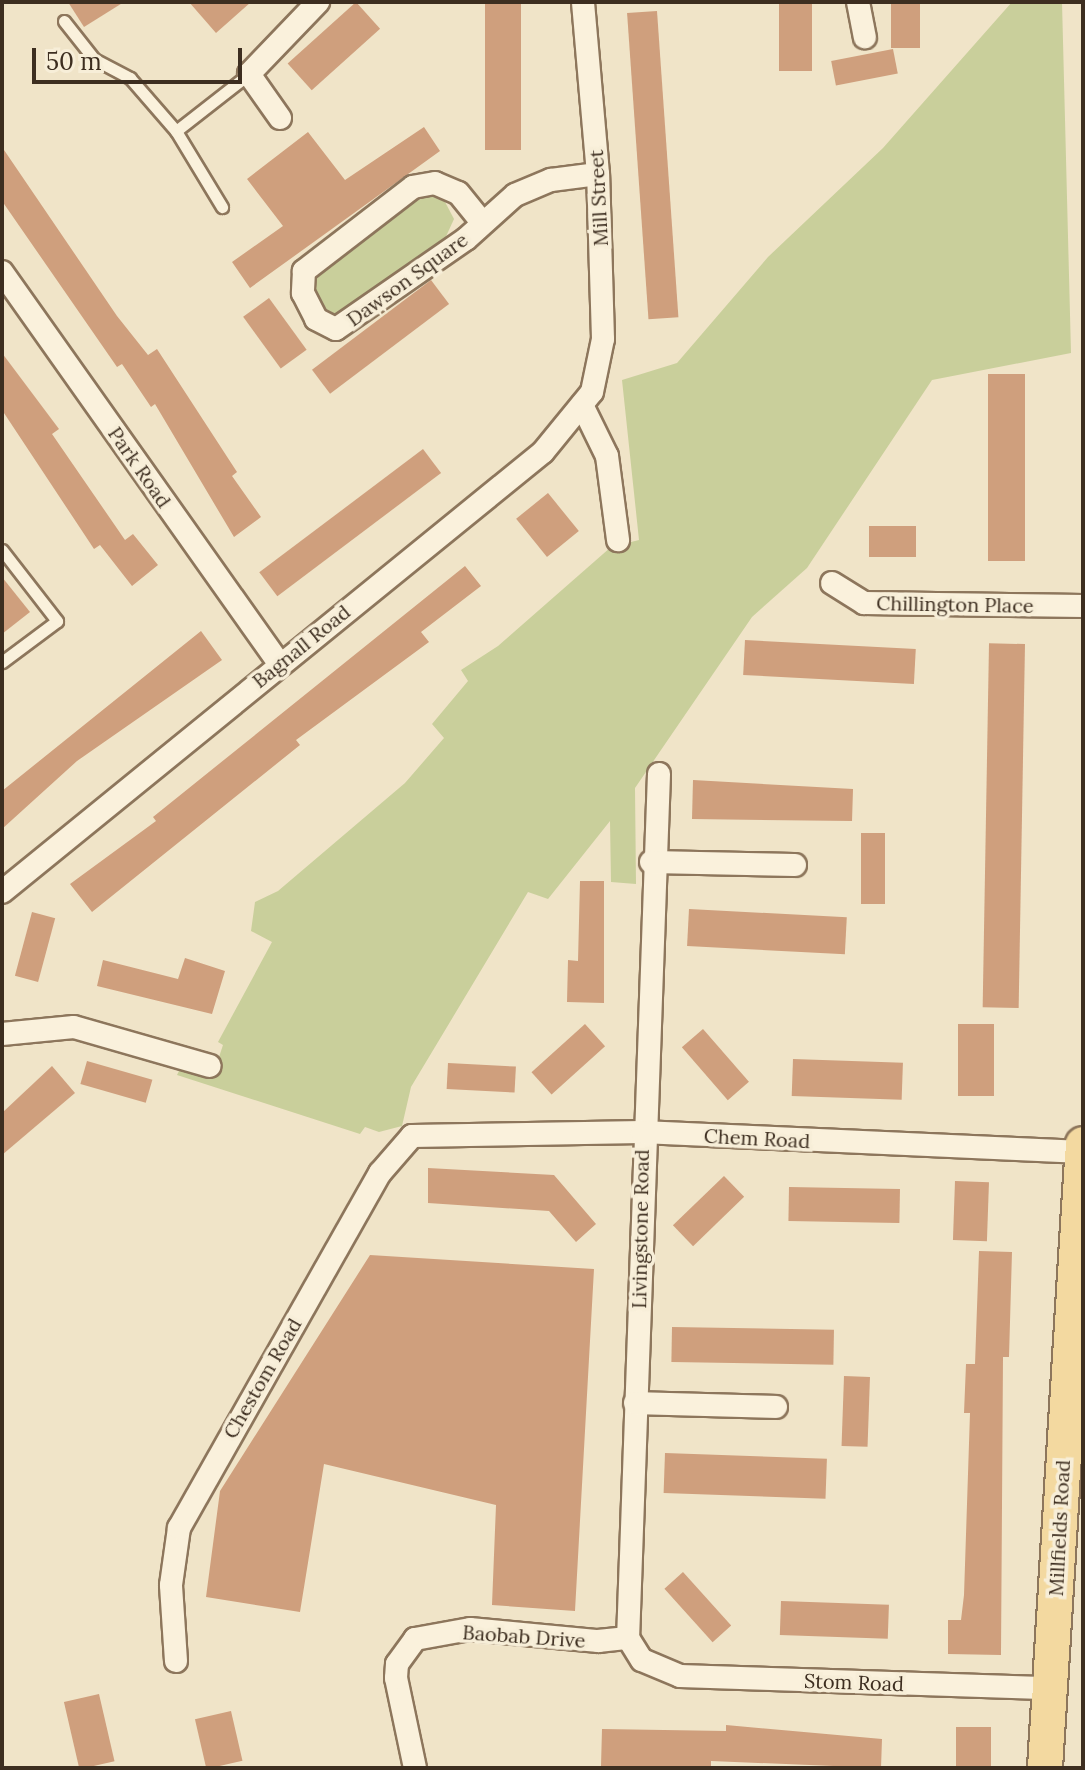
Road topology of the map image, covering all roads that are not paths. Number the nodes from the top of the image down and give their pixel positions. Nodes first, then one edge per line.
1 (318, 2) edge
2 (583, 2) edge
3 (858, 2) edge
4 (64, 21) dead end
5 (865, 37) dead end
6 (249, 74) junction
7 (280, 118) dead end
8 (176, 131) junction
9 (598, 174) junction
10 (222, 207) dead end
11 (481, 221) junction
12 (2, 272) edge
13 (587, 398) junction
14 (618, 540) dead end
15 (2, 550) edge
16 (832, 583) dead end
17 (1083, 606) edge
18 (2, 662) edge
19 (279, 663) junction
20 (659, 774) dead end
21 (651, 862) junction
22 (795, 865) dead end
23 (2, 892) edge
24 (2, 1034) edge
25 (210, 1066) dead end
26 (430, 1132) joint
27 (642, 1132) junction
28 (1083, 1144) edge
29 (1083, 1152) edge
30 (635, 1403) junction
31 (776, 1407) dead end
32 (1072, 1473) edge
33 (628, 1638) junction
34 (176, 1661) dead end
35 (1050, 1688) junction
36 (415, 1768) edge
37 (1045, 1768) edge

1 - 6 street
2 - 9 street, Mill Street
3 - 5 street
4 - 8 lane
6 - 7 street
6 - 8 lane
8 - 10 lane
9 - 11 street, Dawson Square
9 - 13 street, Mill Street
11 - 11 street, Dawson Square
12 - 19 street, Park Road
13 - 14 street
13 - 19 street, Bagnall Road
15 - 18 lane
16 - 17 street, Chillington Place
19 - 23 street, Bagnall Road
20 - 21 street, Livingstone Road
21 - 22 street
21 - 27 street, Livingstone Road
24 - 25 street
26 - 27 street, Chem Road
26 - 34 street, Chestom Road
27 - 29 street, Chem Road
27 - 30 street, Livingstone Road
28 - 29 main road, Millfields Road
29 - 32 main road, Millfields Road
30 - 31 street
30 - 33 street, Livingstone Road
32 - 35 main road, Millfields Road
33 - 35 street, Stom Road
33 - 36 street, Baobab Drive
35 - 37 main road, Millfields Road

